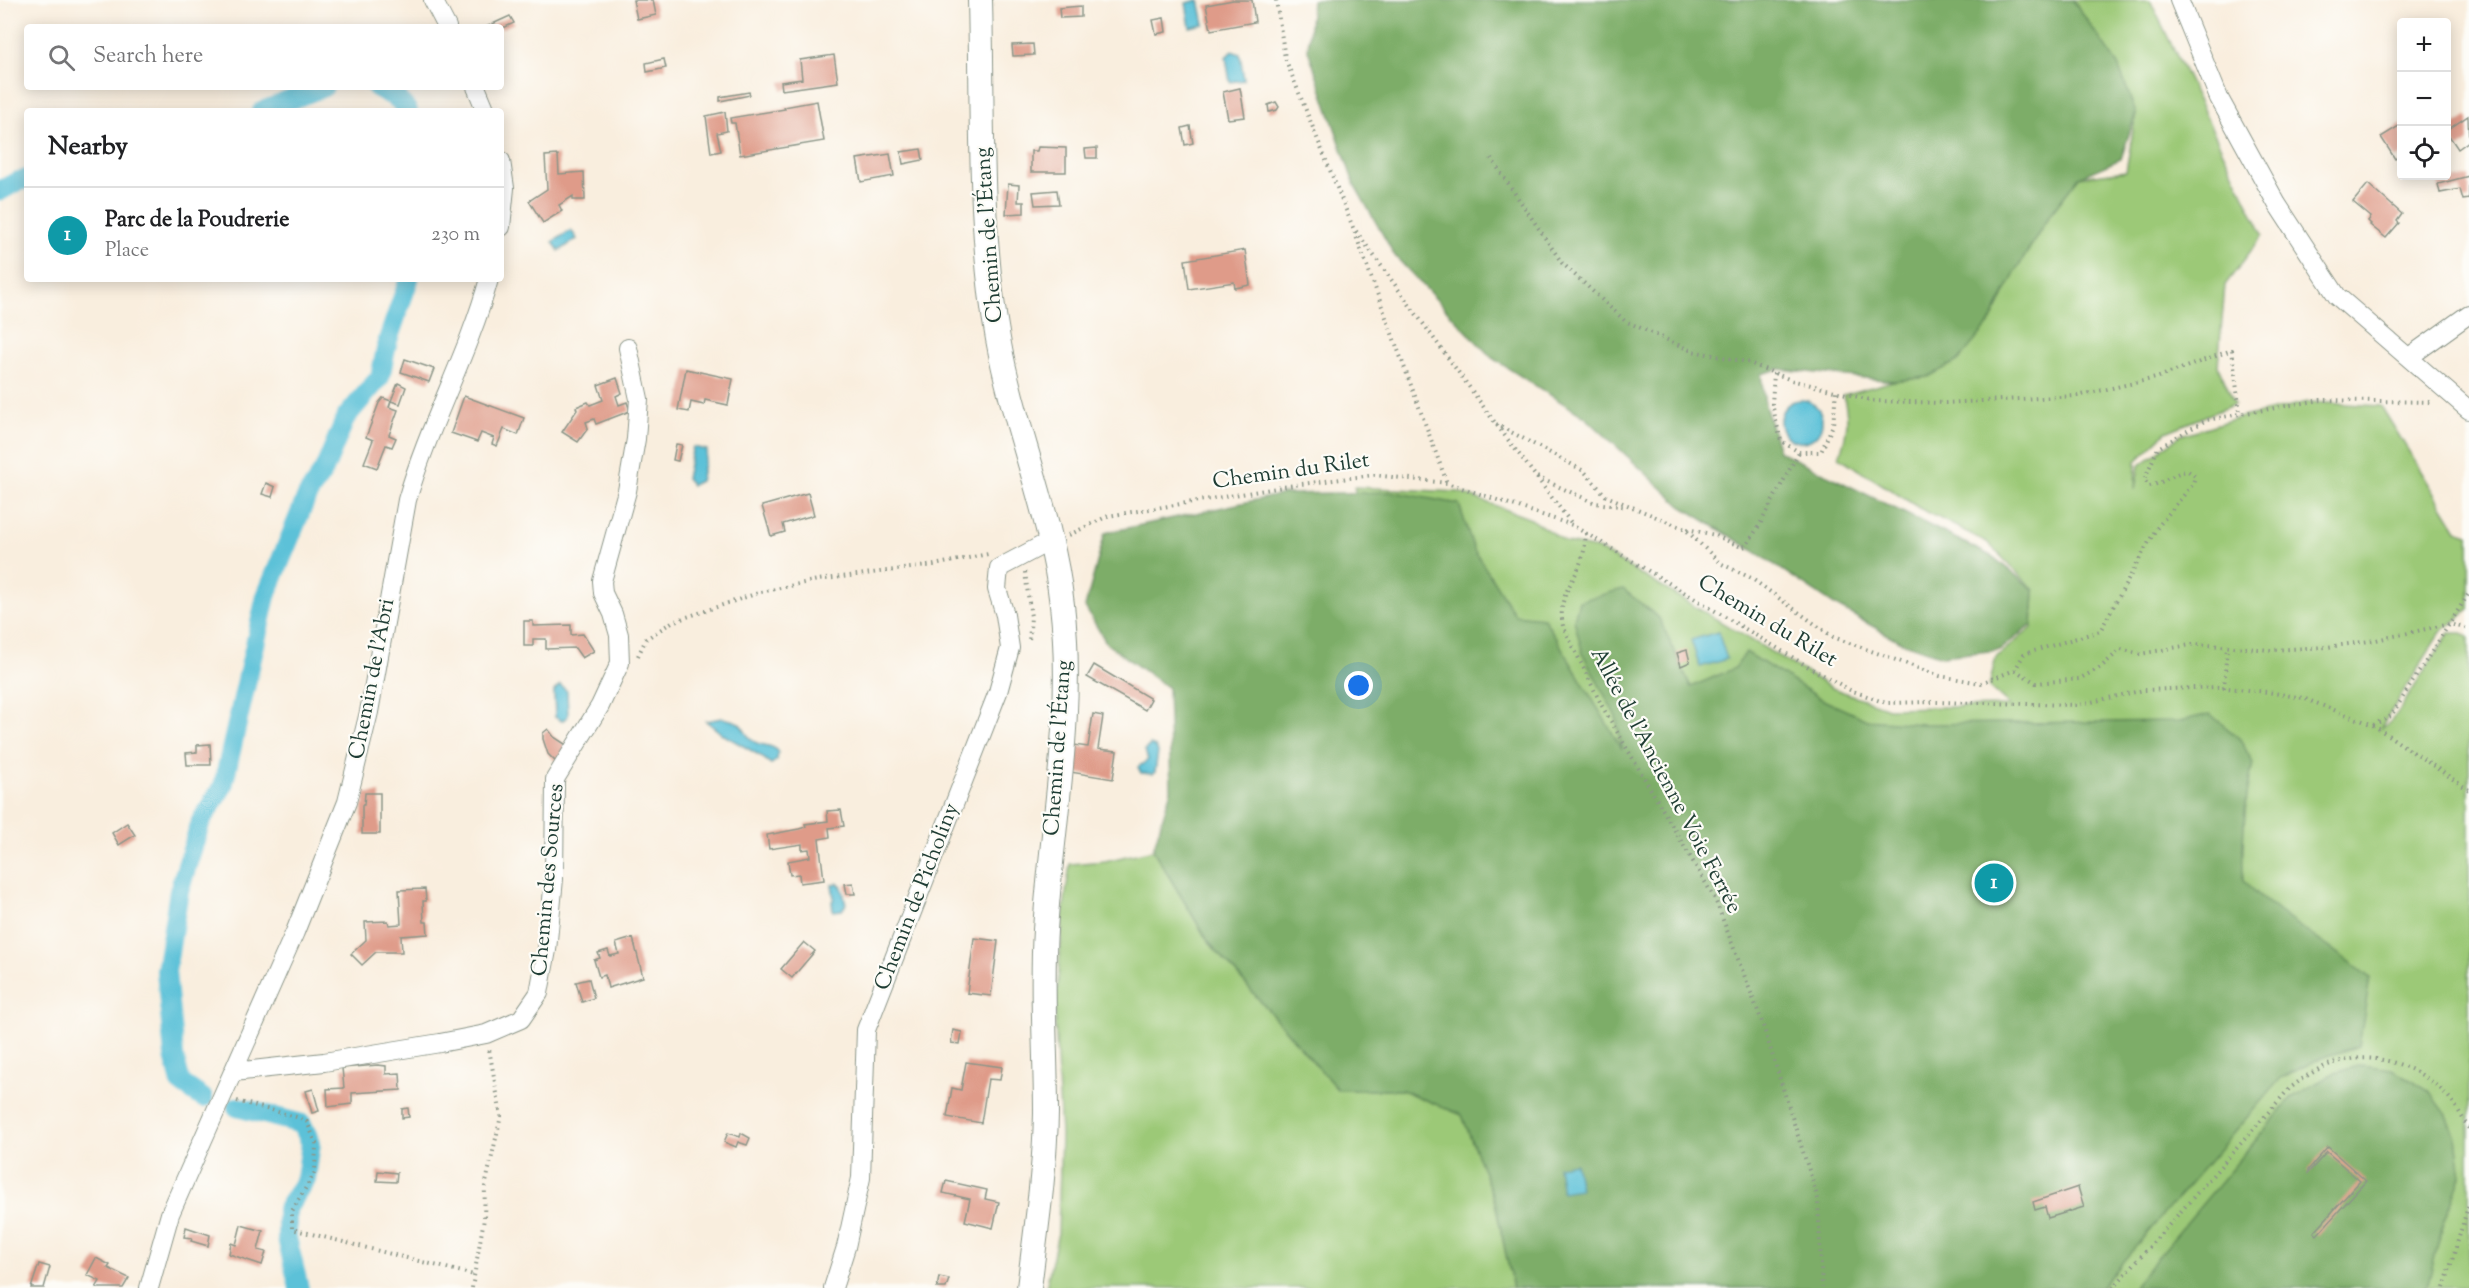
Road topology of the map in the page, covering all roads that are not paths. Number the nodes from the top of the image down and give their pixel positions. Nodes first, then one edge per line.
1 (433, 0) edge
2 (980, 0) edge
3 (2178, 0) edge
4 (445, 24) edge
5 (477, 90) edge
6 (485, 108) edge
7 (504, 181) edge
8 (504, 198) edge
9 (488, 282) edge
10 (2469, 314) edge
11 (628, 348) dead end
12 (2409, 357) junction
13 (2465, 406) edge
14 (1049, 537) junction
15 (234, 1072) junction
16 (149, 1288) edge
17 (833, 1288) edge
18 (1029, 1288) edge

1 - 4 street
2 - 14 main road, Chemin de l’Étang
3 - 12 street
5 - 6 street
7 - 8 street
9 - 15 street, Chemin de l'Abri
10 - 12 street
11 - 15 street, Chemin des Sources
12 - 13 street
14 - 17 street, Chemin de Picholiny
14 - 18 main road, Chemin de l’Étang
15 - 16 street, Chemin de l'Abri

